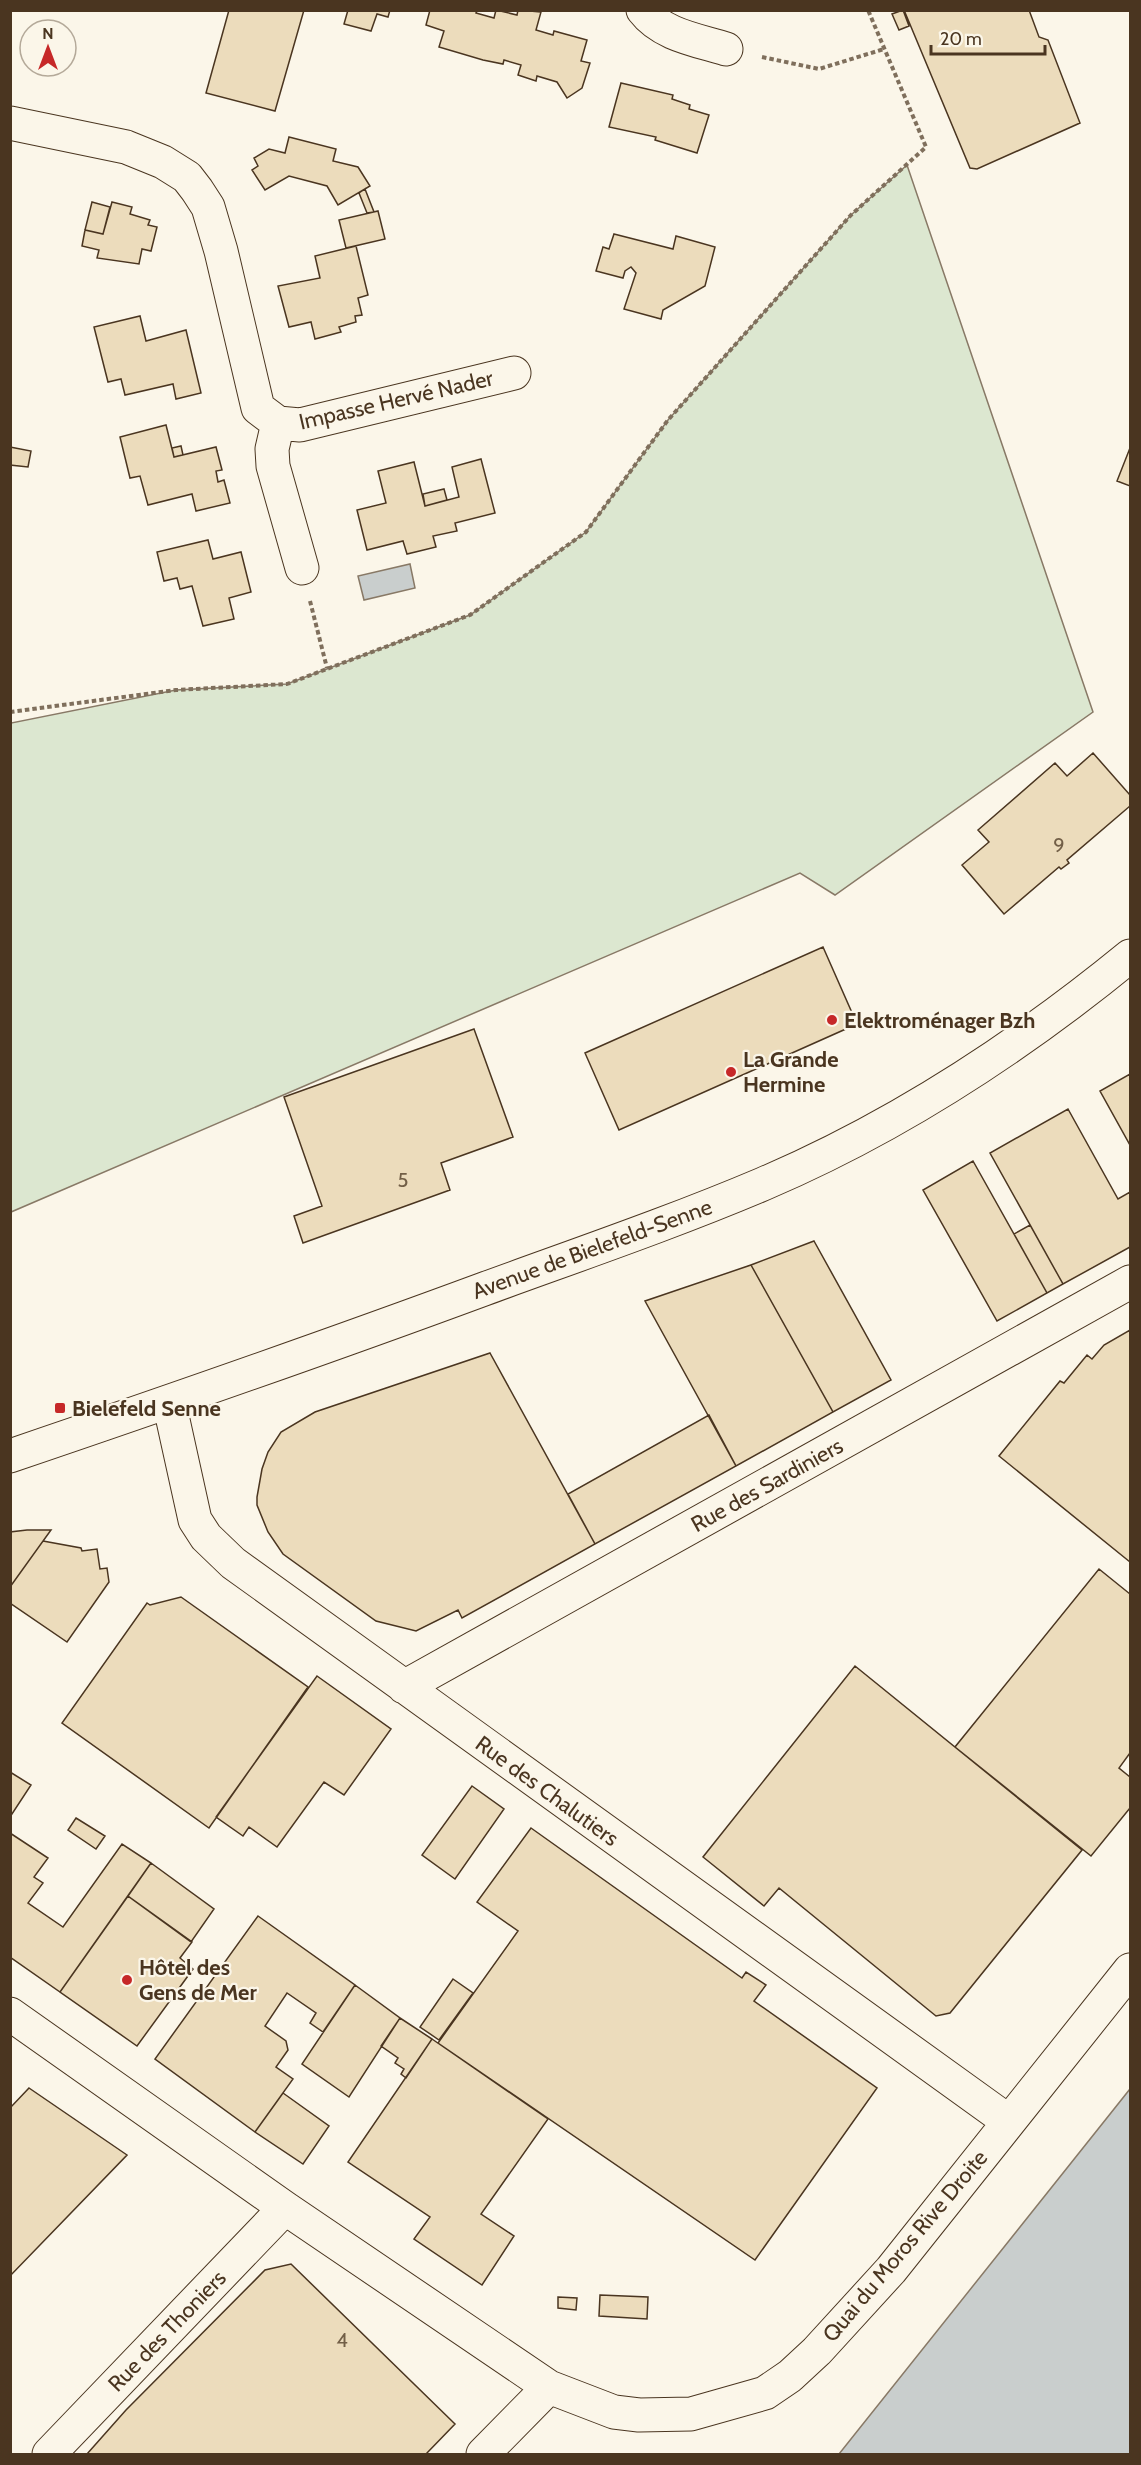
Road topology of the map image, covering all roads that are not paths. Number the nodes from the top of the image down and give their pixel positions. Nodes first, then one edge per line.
1 (643, 10) edge
2 (726, 49) road end
3 (10, 123) edge
4 (514, 373) dead end
5 (278, 423) junction
6 (302, 568) road end
7 (1131, 956) edge
8 (1131, 1282) edge
9 (169, 1402) junction
10 (10, 1456) edge
11 (404, 1688) junction
12 (1131, 1970) edge
13 (10, 2014) edge
14 (1008, 2121) junction
15 (285, 2208) junction
16 (549, 2387) junction
17 (49, 2454) edge
18 (483, 2454) edge

1 - 2 street
3 - 5 street, Impasse Hervé Nader
4 - 5 street, Impasse Hervé Nader
5 - 6 street, Impasse Hervé Nader
7 - 9 street, Avenue de Bielefeld-Senne
8 - 11 street, Rue des Sardiniers
9 - 10 street, Avenue de Bielefeld-Senne
9 - 11 street, Rue des Chalutiers
11 - 14 street, Rue des Chalutiers
12 - 14 street, Quai du Moros Rive Droite
13 - 15 street, Quai du Moros Rive Droite
14 - 16 street, Quai du Moros Rive Droite
15 - 16 street, Quai du Moros Rive Droite
15 - 17 street, Rue des Thoniers
16 - 18 street

